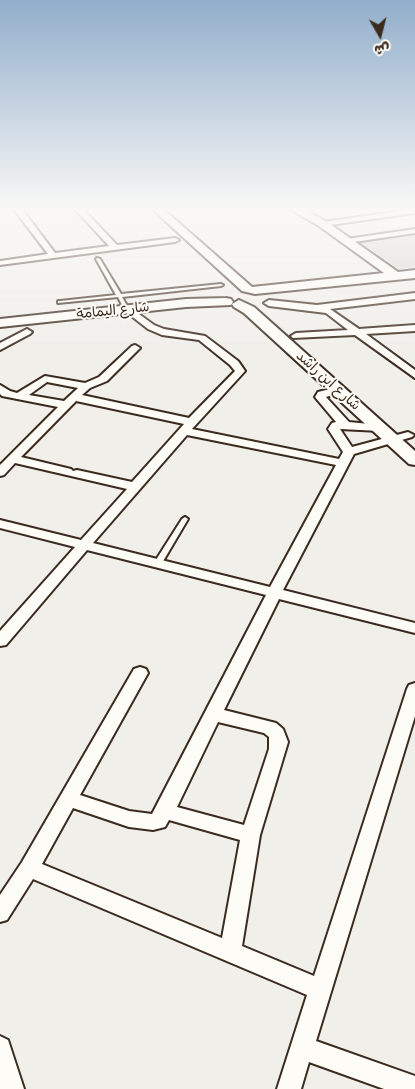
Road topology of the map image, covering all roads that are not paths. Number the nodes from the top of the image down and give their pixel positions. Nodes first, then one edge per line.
1 (32, 259) edge
2 (98, 259) dead end
3 (211, 259) edge
4 (372, 259) edge
5 (0, 263) edge
6 (209, 273) dead end
7 (415, 274) edge
8 (232, 276) junction
9 (396, 276) junction
10 (415, 279) edge
11 (303, 285) junction
12 (226, 295) junction
13 (415, 296) edge
14 (259, 299) junction
15 (60, 302) dead end
16 (123, 303) junction
17 (317, 308) junction
18 (0, 317) edge
19 (0, 323) edge
20 (415, 328) edge
21 (27, 332) dead end
22 (361, 333) junction
23 (296, 336) junction
24 (0, 347) edge
25 (135, 348) dead end
26 (415, 376) edge
27 (86, 386) junction
28 (338, 390) junction
29 (2, 394) edge
30 (20, 396) junction
31 (70, 401) junction
32 (345, 425) junction
33 (188, 426) junction
34 (386, 433) junction
35 (412, 438) edge
36 (346, 457) junction
37 (13, 459) junction
38 (415, 460) edge
39 (0, 472) edge
40 (136, 486) junction
41 (185, 518) dead end
42 (0, 524) edge
43 (85, 545) junction
44 (158, 563) junction
45 (275, 591) junction
46 (415, 628) edge
47 (0, 641) edge
48 (140, 674) dead end
49 (415, 689) edge
50 (214, 714) junction
51 (69, 799) junction
52 (165, 811) junction
53 (250, 836) junction
54 (29, 868) junction
55 (0, 913) edge
56 (230, 952) junction
57 (320, 989) junction
58 (0, 1048) edge
59 (302, 1048) junction
60 (415, 1088) edge
61 (12, 1089) edge
62 (289, 1089) edge

1 - 5 street
2 - 16 lane
3 - 8 main road, شارع ابن راشد
4 - 9 main road
6 - 12 main road, شارع ابن راشد
7 - 9 main road
8 - 11 main road
8 - 14 main road, شارع ابن راشد
9 - 11 main road
10 - 14 main road
11 - 14 main road
12 - 14 main road
12 - 14 main road
12 - 16 main road, شارع اليمامة
12 - 28 main road, شارع ابن راشد
13 - 17 street
14 - 17 street
14 - 23 main road, شارع ابن راشد
15 - 16 lane
16 - 18 main road, شارع اليمامة
16 - 19 main road, شارع اليمامة
16 - 33 street
17 - 22 street
20 - 22 street
21 - 24 street
22 - 23 street
22 - 26 street
23 - 35 main road, شارع ابن راشد
25 - 27 street
27 - 30 street
27 - 31 street
28 - 32 street
28 - 34 main road, شارع ابن راشد
29 - 30 street
30 - 31 street
31 - 33 street
31 - 37 street
32 - 34 street
32 - 36 street
33 - 36 street
33 - 40 street
34 - 35 street
34 - 36 street
34 - 38 main road, شارع ابن راشد
36 - 45 street
37 - 39 street
37 - 40 street
40 - 43 street
41 - 44 lane
42 - 43 street
43 - 44 street
43 - 47 street
44 - 45 street
45 - 46 street
45 - 50 street
48 - 51 street
49 - 57 street
50 - 52 street
50 - 53 street
51 - 52 street
51 - 54 street
52 - 53 street
53 - 56 street
54 - 55 street
54 - 56 street
56 - 57 street
57 - 59 street
58 - 61 street
59 - 60 street
59 - 62 street

